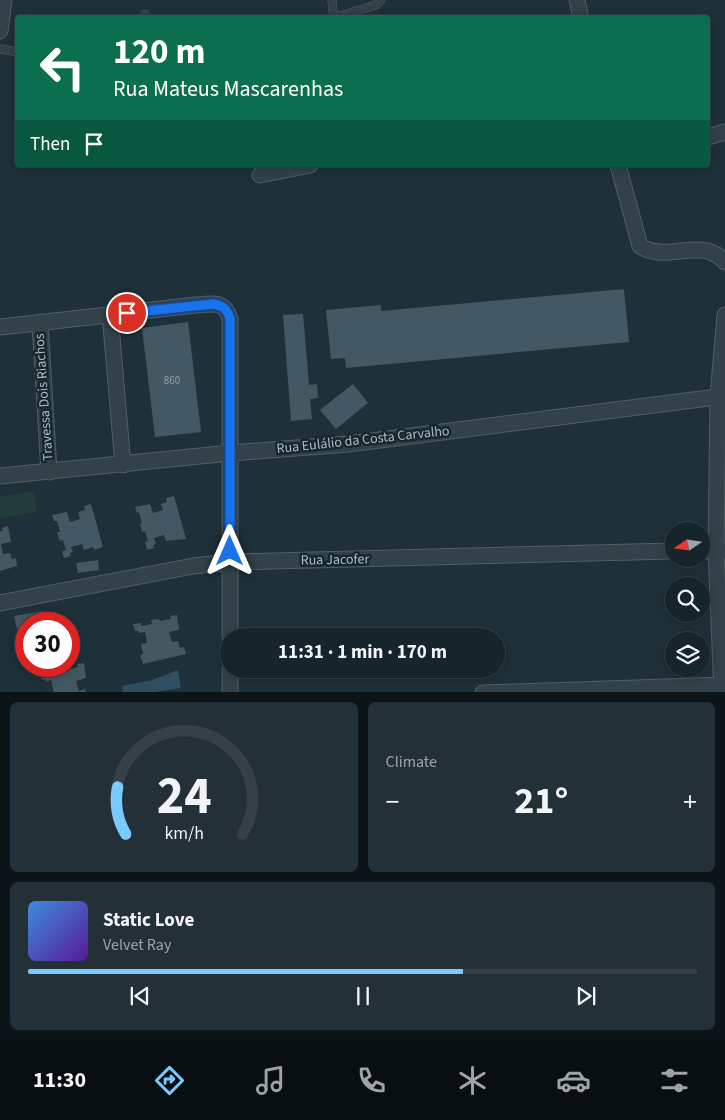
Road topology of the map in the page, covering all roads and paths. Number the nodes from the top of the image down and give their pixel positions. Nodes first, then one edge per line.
1 (4, 0) edge
2 (332, 0) edge
3 (381, 0) edge
4 (577, 0) edge
5 (335, 15) edge
6 (344, 15) edge
7 (580, 15) edge
8 (0, 32) edge
9 (0, 49) edge
10 (15, 52) edge
11 (725, 132) edge
12 (710, 136) edge
13 (300, 167) edge
14 (619, 167) edge
15 (260, 175) dead end
16 (725, 262) edge
17 (110, 314) junction
18 (725, 316) edge
19 (40, 322) junction
20 (0, 327) edge
21 (721, 396) edge
22 (230, 453) junction
23 (123, 465) junction
24 (49, 472) junction
25 (0, 476) edge
26 (714, 551) edge
27 (665, 552) edge
28 (230, 562) junction
29 (0, 604) edge
30 (230, 628) edge
31 (230, 678) edge
32 (723, 688) edge
33 (230, 692) edge
34 (483, 692) edge

1 - 8 street
2 - 5 lane
3 - 6 lane
4 - 7 street
9 - 10 lane
11 - 12 street
13 - 15 street
14 - 16 street
17 - 19 street
17 - 22 street
17 - 23 street
18 - 21 street
19 - 20 street
19 - 24 street, Travessa Dois Riachos
21 - 22 street, Rua Eulálio da Costa Carvalho
21 - 26 street
22 - 23 street, Rua Eulálio da Costa Carvalho
22 - 28 street
23 - 24 street, Rua Eulálio da Costa Carvalho
24 - 25 street, Rua Eulálio da Costa Carvalho
26 - 32 street
27 - 28 street, Rua Jacofer
28 - 29 street, Rua Jacofer
28 - 30 street
31 - 33 street
32 - 34 street

